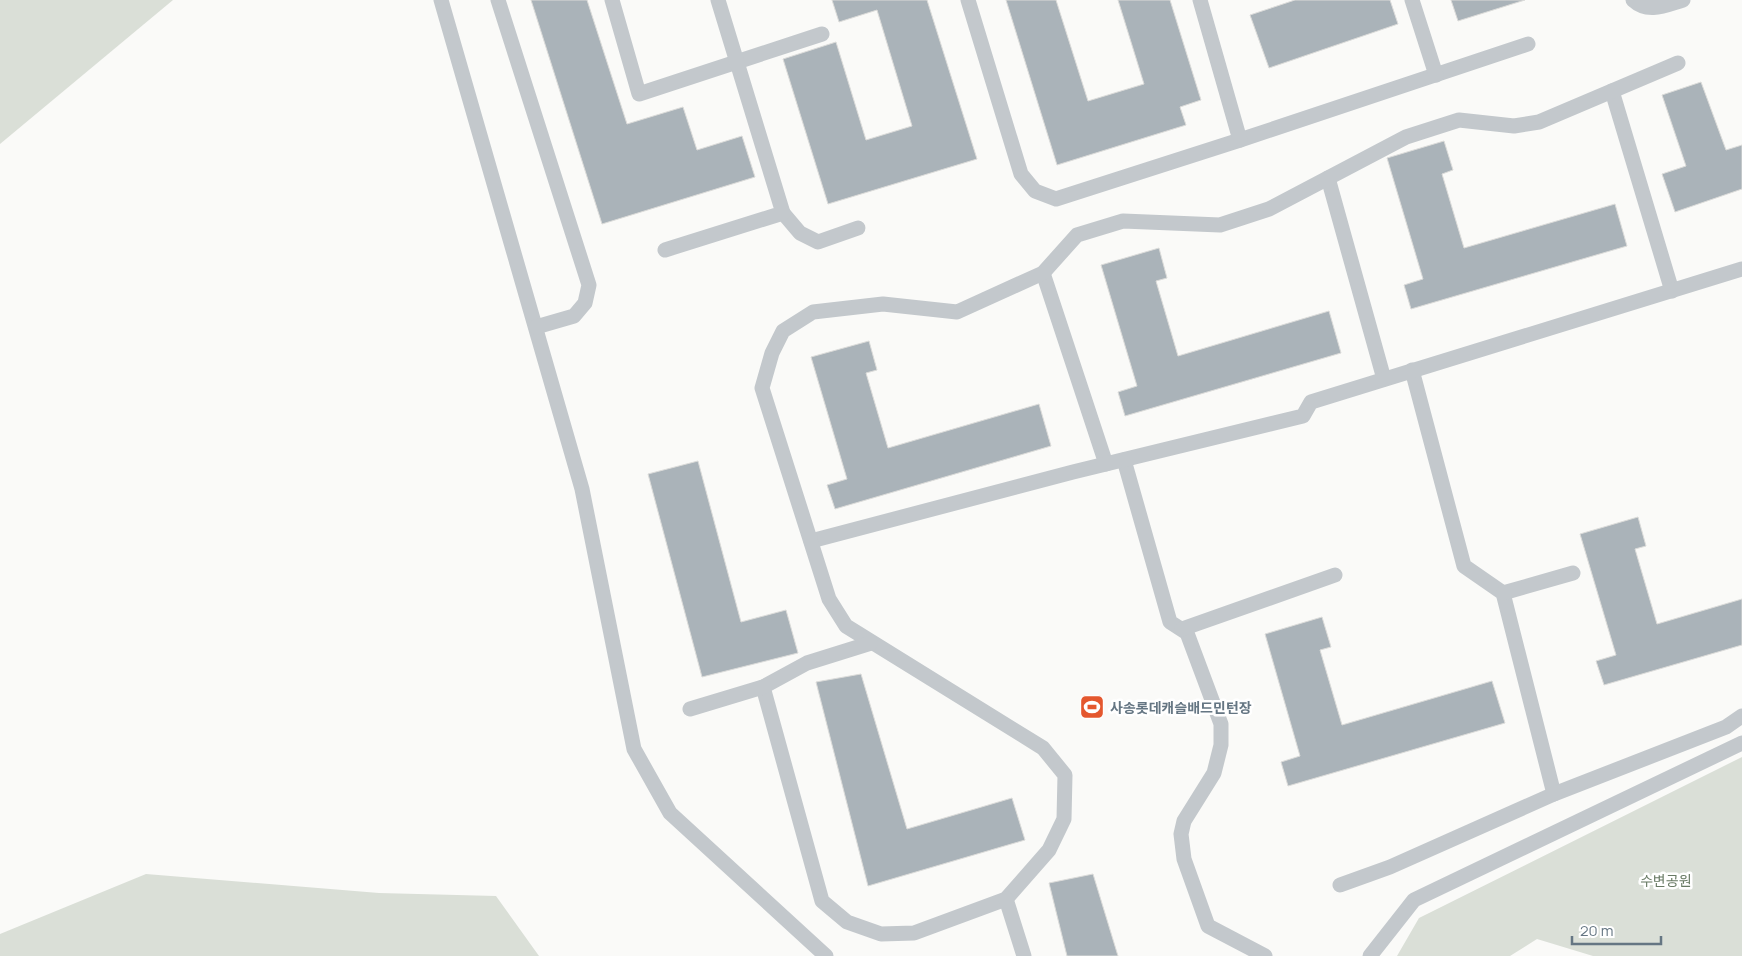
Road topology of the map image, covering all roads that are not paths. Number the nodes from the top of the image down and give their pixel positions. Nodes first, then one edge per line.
1 (441, 0) edge
2 (498, 0) edge
3 (612, 0) edge
4 (718, 0) edge
5 (968, 0) edge
6 (1200, 0) edge
7 (1412, 0) edge
8 (1633, 0) edge
9 (1683, 0) edge
10 (822, 34) dead end
11 (1528, 44) dead end
12 (736, 62) junction
13 (1678, 62) dead end
14 (1436, 74) junction
15 (1612, 91) junction
16 (1240, 140) junction
17 (1328, 178) junction
18 (782, 212) junction
19 (858, 228) dead end
20 (665, 250) dead end
21 (1742, 269) edge
22 (1043, 273) junction
23 (1672, 290) junction
24 (536, 327) junction
25 (1412, 370) junction
26 (1384, 379) junction
27 (1124, 460) junction
28 (1106, 464) junction
29 (810, 541) junction
30 (1573, 573) dead end
31 (1335, 575) dead end
32 (1503, 593) junction
33 (1182, 629) junction
34 (871, 643) junction
35 (763, 687) junction
36 (690, 710) dead end
37 (1742, 716) edge
38 (1742, 743) edge
39 (1554, 794) junction
40 (1340, 885) dead end
41 (1006, 898) junction
42 (826, 956) edge
43 (1024, 956) edge
44 (1265, 956) edge
45 (1370, 956) edge

1 - 24 lane
2 - 24 lane
3 - 12 lane
4 - 12 lane
5 - 16 lane
6 - 16 lane
7 - 14 lane
8 - 9 lane
10 - 12 lane
11 - 14 lane
12 - 18 lane
13 - 15 lane
14 - 16 lane
15 - 17 lane
15 - 23 lane
17 - 22 lane
17 - 26 lane
18 - 19 lane
18 - 20 lane
21 - 23 lane
22 - 28 lane
22 - 29 lane
23 - 25 lane
24 - 42 lane
25 - 26 lane
25 - 32 lane
26 - 27 lane
27 - 28 lane
27 - 33 lane
28 - 29 lane
29 - 34 lane
30 - 32 lane
31 - 33 lane
32 - 39 lane
33 - 44 lane
34 - 35 lane
34 - 41 lane
35 - 36 lane
35 - 41 lane
37 - 39 lane
38 - 45 lane
39 - 40 lane
41 - 43 lane

